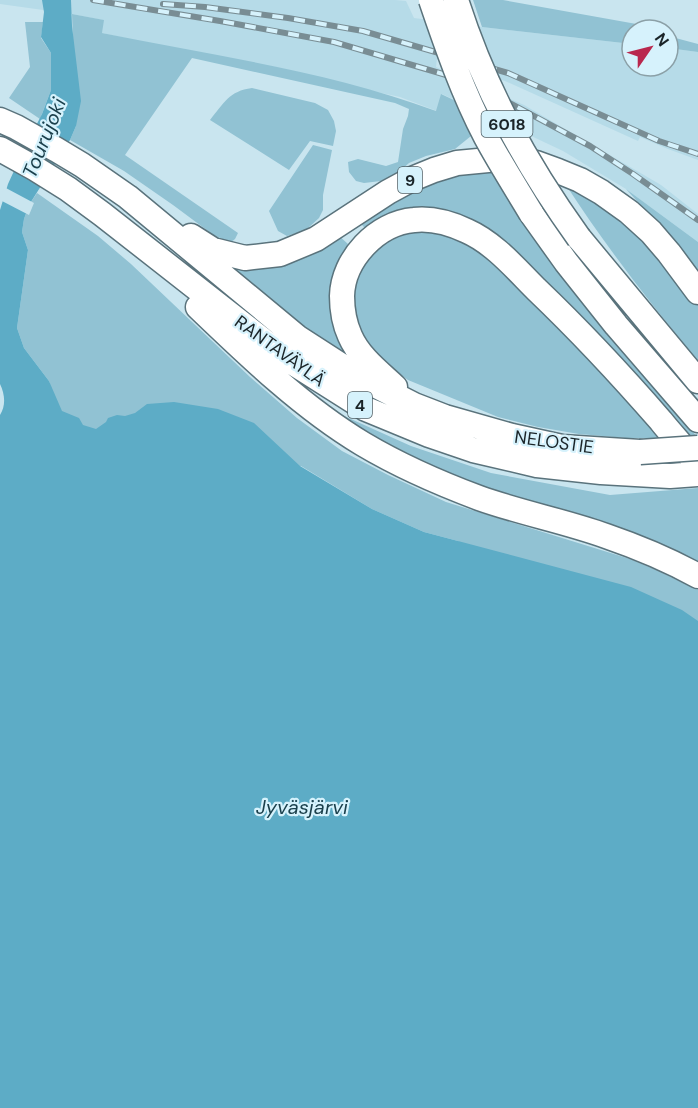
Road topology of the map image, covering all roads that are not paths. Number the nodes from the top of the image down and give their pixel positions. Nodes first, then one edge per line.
1 (430, 0) edge
2 (456, 0) edge
3 (8, 123) edge
4 (0, 150) edge
5 (128, 197) junction
6 (102, 214) junction
7 (698, 292) edge
8 (698, 381) edge
9 (414, 405) junction
10 (698, 420) edge
11 (698, 448) edge
12 (698, 466) edge
13 (698, 474) edge
14 (698, 576) edge

1 - 10 highway, 6018, bridge
2 - 8 highway, 6018, bridge
3 - 5 highway, RANTAVÄYLÄ / 9
4 - 6 highway, RANTAVÄYLÄ
5 - 7 highway, 9
5 - 9 highway, RANTAVÄYLÄ / 9
6 - 13 highway, RANTAVÄYLÄ / 4
6 - 14 highway
9 - 11 highway, NELOSTIE / 4, bridge
9 - 12 highway, 4

